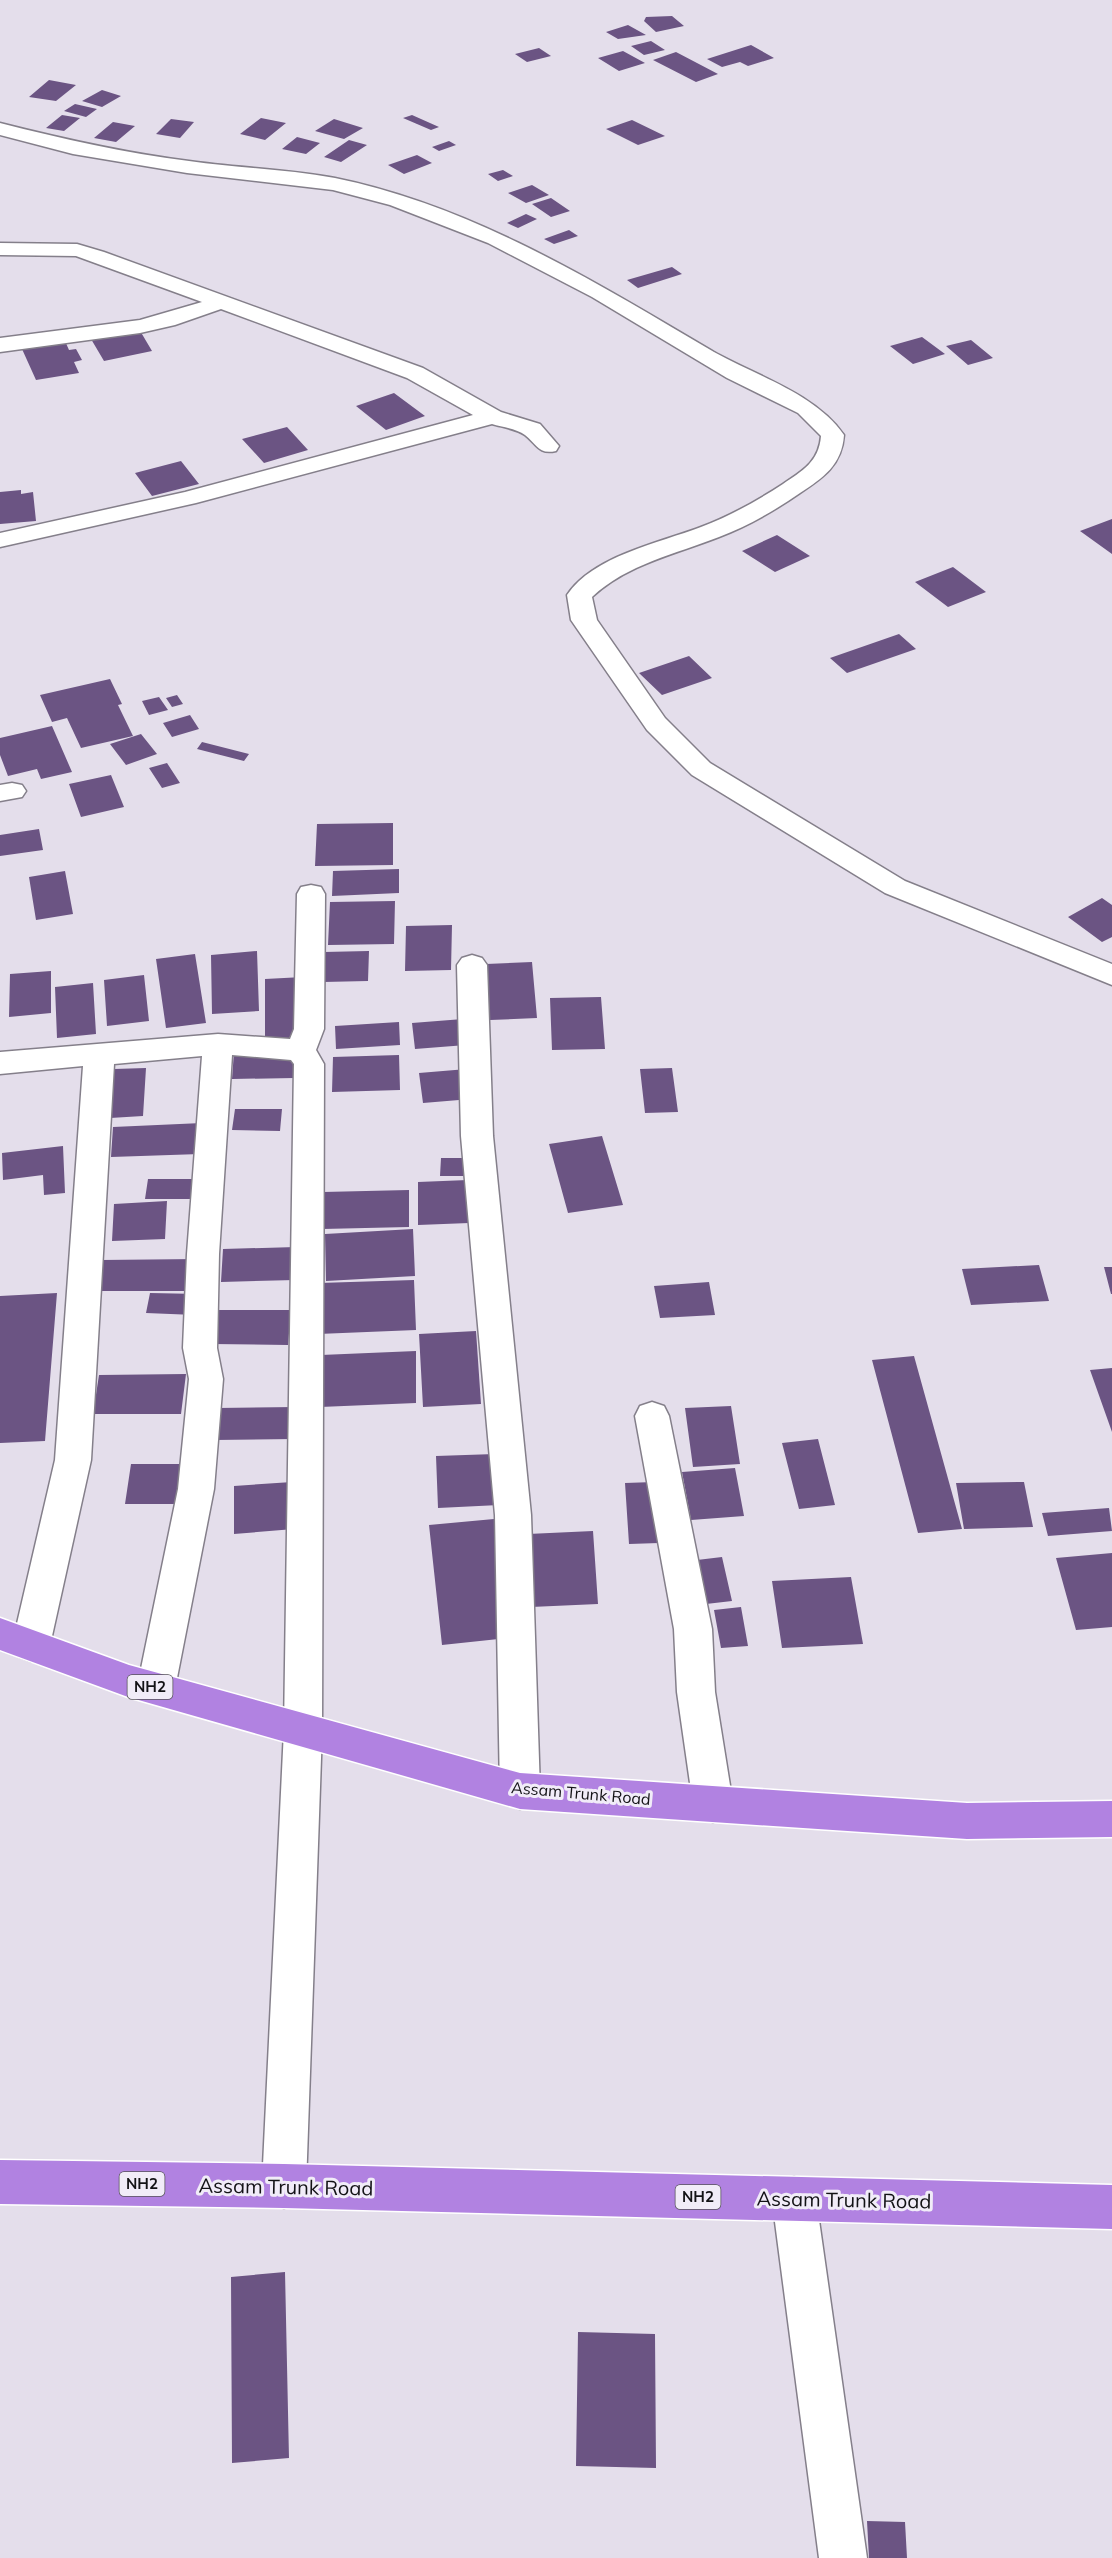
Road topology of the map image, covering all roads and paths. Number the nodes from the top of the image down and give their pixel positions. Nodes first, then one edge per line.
1 (0, 129) edge
2 (0, 249) edge
3 (220, 302) junction
4 (0, 345) edge
5 (493, 417) junction
6 (548, 446) dead end
7 (0, 540) edge
8 (311, 894) dead end
9 (472, 965) dead end
10 (1112, 975) edge
11 (218, 1044) junction
12 (301, 1050) junction
13 (99, 1054) junction
14 (0, 1063) edge
15 (652, 1416) dead end
16 (16, 1639) edge
17 (156, 1688) junction
18 (303, 1730) junction
19 (520, 1791) junction
20 (713, 1804) junction
21 (1112, 1819) edge
22 (0, 2182) edge
23 (284, 2186) junction
24 (794, 2199) junction
25 (1112, 2207) edge
26 (843, 2558) edge

1 - 10 street
2 - 3 street
3 - 4 street
3 - 5 street
5 - 6 street
5 - 7 street
8 - 12 street
9 - 19 street
11 - 12 street
11 - 13 street
11 - 17 street
12 - 18 street
13 - 14 street
13 - 16 street
15 - 20 street
16 - 17 highway, Assam Trunk Road / NH2
17 - 18 highway, Assam Trunk Road / NH2
18 - 19 highway, Assam Trunk Road / NH2
18 - 23 street
19 - 20 highway, Assam Trunk Road / NH2
20 - 21 highway, Assam Trunk Road / NH2
22 - 23 highway, Assam Trunk Road / NH2
23 - 24 highway, Assam Trunk Road / NH2
24 - 25 highway, Assam Trunk Road / NH2
24 - 26 street

